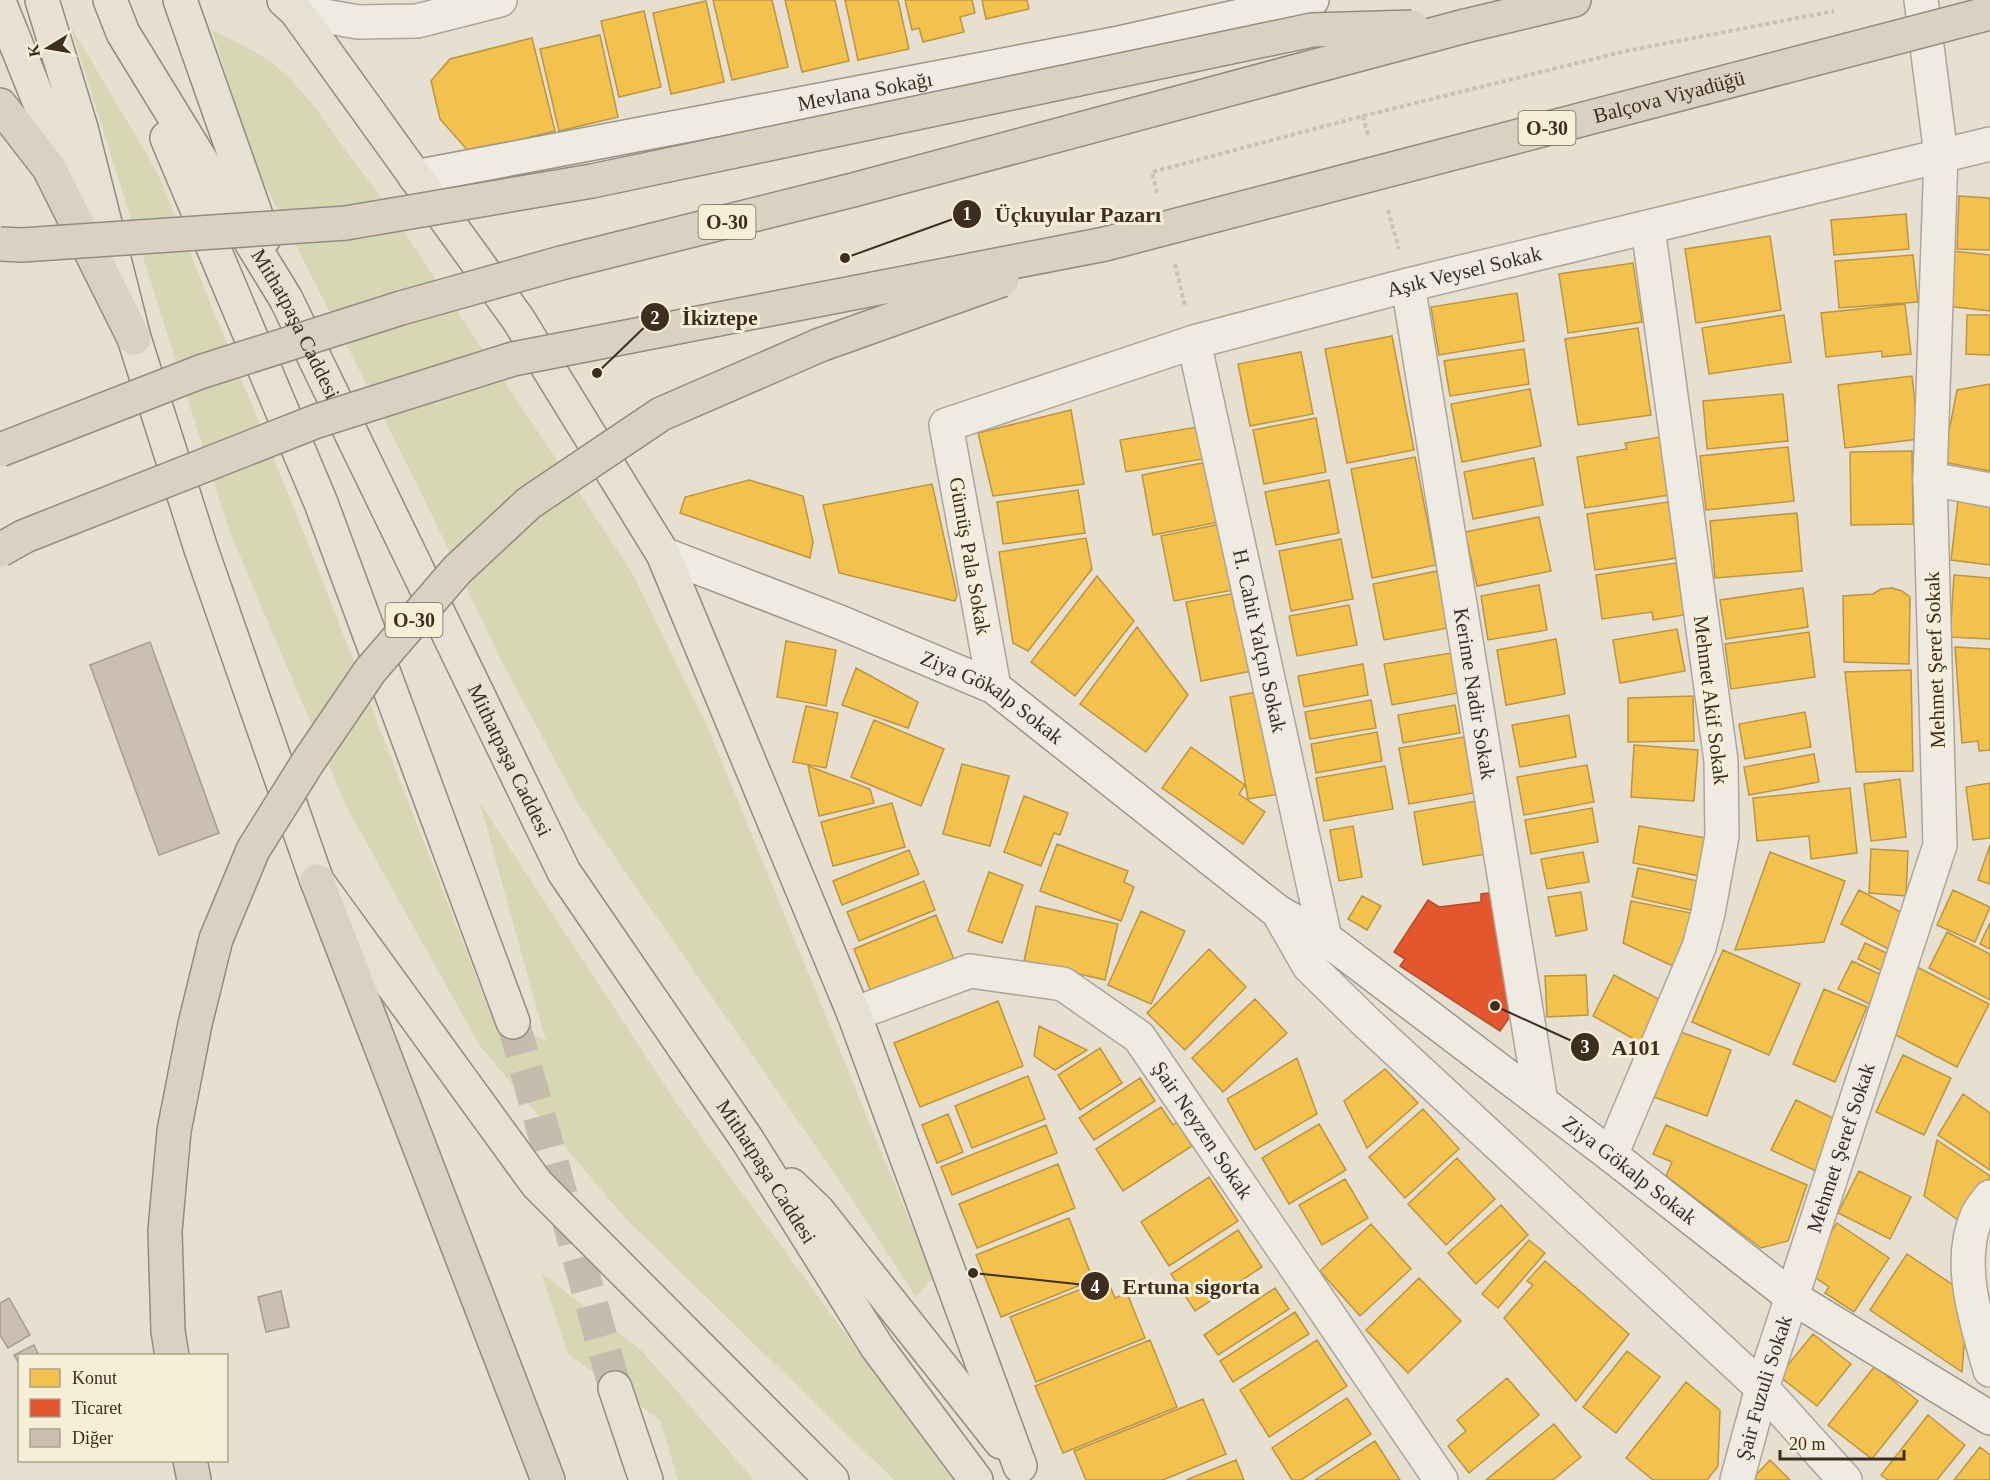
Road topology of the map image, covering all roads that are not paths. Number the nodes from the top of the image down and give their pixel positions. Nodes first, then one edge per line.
1 (42, 0) edge
2 (110, 0) edge
3 (180, 0) edge
4 (500, 0) edge
5 (1312, 0) edge
6 (1574, 0) edge
7 (1921, 0) edge
8 (0, 4) edge
9 (290, 5) edge
10 (1990, 13) edge
11 (1464, 26) junction
12 (123, 33) junction
13 (0, 105) edge
14 (1990, 144) edge
15 (1941, 155) junction
16 (415, 177) junction
17 (1648, 228) junction
18 (0, 244) edge
19 (1105, 244) junction
20 (1408, 285) junction
21 (286, 300) junction
22 (134, 338) junction
23 (1194, 342) junction
24 (946, 425) joint
25 (0, 450) edge
26 (1930, 479) junction
27 (1990, 490) edge
28 (0, 550) edge
29 (663, 554) junction
30 (994, 687) junction
31 (317, 881) junction
32 (1278, 912) junction
33 (1325, 938) junction
34 (854, 1014) junction
35 (513, 1022) tunnel mouth
36 (1541, 1102) junction
37 (748, 1141) junction
38 (1611, 1155) junction
39 (1990, 1197) edge
40 (1792, 1297) junction
41 (172, 1354) edge
42 (1990, 1370) edge
43 (615, 1388) tunnel mouth
44 (1762, 1388) junction
45 (1990, 1419) edge
46 (190, 1462) edge
47 (1026, 1473) edge
48 (829, 1478) edge
49 (194, 1480) edge
50 (548, 1480) edge
51 (646, 1480) edge
52 (976, 1480) edge
53 (1441, 1480) edge
54 (1737, 1480) edge
55 (1845, 1480) edge

1 - 22 main road
2 - 12 main road, Mithatpaşa Caddesi
3 - 21 main road
4 - 9 street
5 - 16 street, Mevlana Sokağı
6 - 11 highway, O-30
7 - 15 street, Mehmet Şeref Sokak
8 - 22 main road
9 - 16 main road
10 - 19 highway, Balçova Viyadüğü / O-30, bridge
11 - 18 highway, O-30, bridge
11 - 25 highway, O-30, bridge
12 - 21 main road, Mithatpaşa Caddesi
12 - 35 main road
13 - 22 highway
14 - 15 street, Aşık Veysel Sokak
15 - 17 street, Aşık Veysel Sokak
15 - 26 street, Mehmet Şeref Sokak
16 - 29 main road
17 - 20 street, Aşık Veysel Sokak
17 - 38 street, Mehmet Akif Sokak
19 - 28 highway, bridge
19 - 41 highway, O-30, bridge
20 - 23 street, Aşık Veysel Sokak
20 - 36 street, Kerime Nadir Sokak
21 - 37 main road, Mithatpaşa Caddesi
22 - 31 main road
23 - 24 street, Aşık Veysel Sokak
23 - 33 street, H. Cahit Yalçın Sokak
24 - 30 street, Gümüş Pala Sokak
26 - 27 street
26 - 40 street, Mehmet Şeref Sokak
29 - 30 street, Ziya Gökalp Sokak
29 - 34 main road
30 - 32 street, Ziya Gökalp Sokak
31 - 48 main road
31 - 50 highway
32 - 33 street, Ziya Gökalp Sokak
32 - 44 street, Ziya Gökalp Sokak
33 - 36 street, Ziya Gökalp Sokak
34 - 47 main road
34 - 53 street, Şair Neyzen Sokak
36 - 38 street, Ziya Gökalp Sokak
37 - 47 main road
37 - 52 main road, Mithatpaşa Caddesi
38 - 40 street, Ziya Gökalp Sokak
39 - 42 street
40 - 44 street, Şair Fuzuli Sokak
40 - 45 street, Ziya Gökalp Sokak
43 - 51 main road
44 - 54 street, Şair Fuzuli Sokak
44 - 55 street, Ziya Gökalp Sokak
46 - 49 highway

